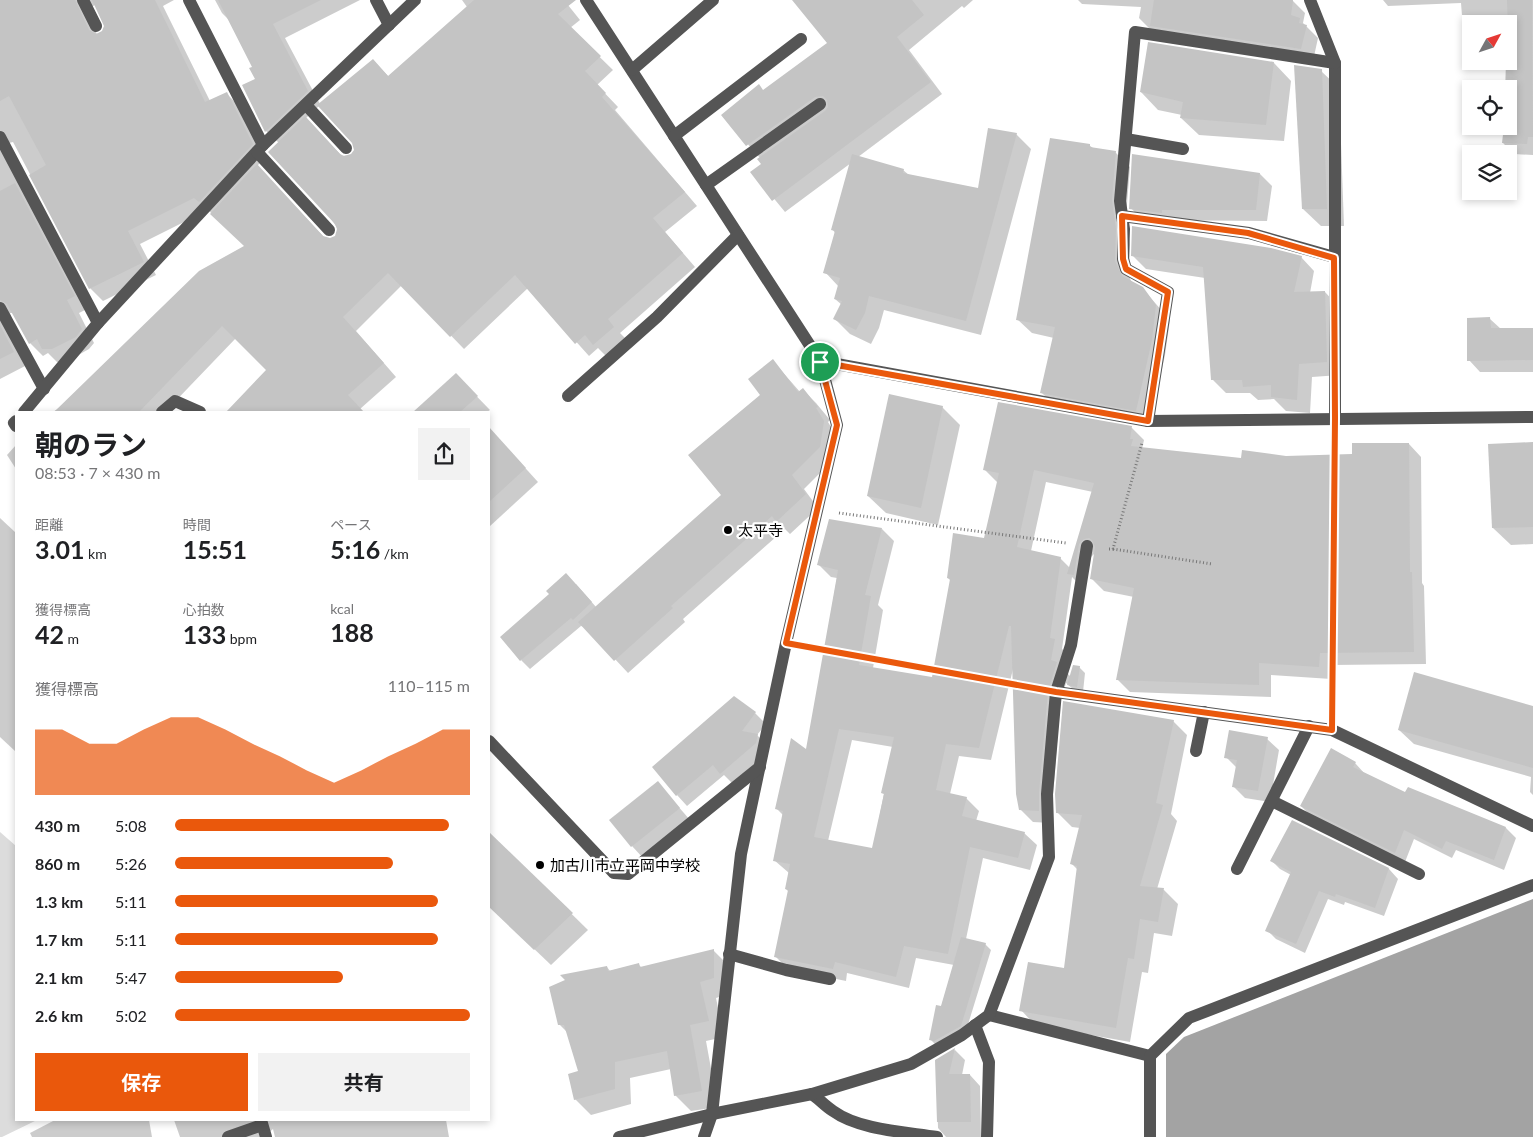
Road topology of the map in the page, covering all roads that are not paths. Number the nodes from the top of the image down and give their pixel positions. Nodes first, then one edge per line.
1 (83, 0) edge
2 (188, 0) edge
3 (376, 0) edge
4 (415, 0) edge
5 (586, 0) edge
6 (713, 0) edge
7 (1310, 0) edge
8 (389, 25) junction
9 (96, 26) dead end
10 (801, 40) dead end
11 (1334, 63) junction
12 (632, 70) junction
13 (820, 104) dead end
14 (306, 105) junction
15 (674, 136) junction
16 (0, 137) edge
17 (1126, 139) junction
18 (346, 148) dead end
19 (260, 149) junction
20 (1184, 149) dead end
21 (706, 185) junction
22 (1122, 216) junction
23 (329, 230) dead end
24 (738, 235) junction
25 (1334, 258) junction
26 (0, 308) edge
27 (98, 323) junction
28 (820, 362) junction
29 (44, 389) junction
30 (568, 396) dead end
31 (25, 411) edge
32 (163, 411) edge
33 (198, 411) edge
34 (1533, 417) edge
35 (1335, 418) junction
36 (1148, 421) junction
37 (1087, 546) road end
38 (1056, 692) junction
39 (1204, 712) junction
40 (1309, 726) junction
41 (490, 742) edge
42 (1196, 751) dead end
43 (760, 767) junction
44 (1272, 801) junction
45 (1533, 826) edge
46 (1237, 869) dead end
47 (1419, 874) dead end
48 (1533, 886) edge
49 (729, 954) junction
50 (830, 979) dead end
51 (989, 1015) junction
52 (975, 1025) junction
53 (1150, 1056) junction
54 (812, 1094) junction
55 (712, 1114) junction
56 (263, 1127) edge
57 (228, 1137) edge
58 (619, 1137) edge
59 (704, 1137) edge
60 (937, 1137) edge
61 (987, 1137) edge
62 (1150, 1137) edge

1 - 9 street
2 - 19 street
3 - 8 street
4 - 8 street
5 - 12 street
6 - 12 street
7 - 11 street
8 - 14 street
10 - 15 street
11 - 17 street
11 - 25 street
12 - 15 street
13 - 21 street
14 - 18 street
14 - 19 street
15 - 21 street
16 - 27 street
17 - 20 street
17 - 22 street
19 - 23 street
19 - 27 street
21 - 24 street
22 - 25 street
22 - 36 street
24 - 28 street
24 - 30 street
25 - 35 street
26 - 29 street
27 - 29 street
28 - 36 street
28 - 43 street
29 - 31 street
32 - 33 street
34 - 35 street
35 - 36 street
37 - 38 street
38 - 39 street
38 - 51 street
39 - 40 street
39 - 42 street
40 - 44 street
40 - 45 street
41 - 43 street
43 - 49 street
44 - 46 street
44 - 47 street
48 - 53 street
49 - 50 street
49 - 55 street
51 - 52 street
51 - 53 street
52 - 54 street
52 - 61 street
53 - 62 street
54 - 55 street
54 - 60 street
55 - 58 street
55 - 59 street
56 - 57 street

